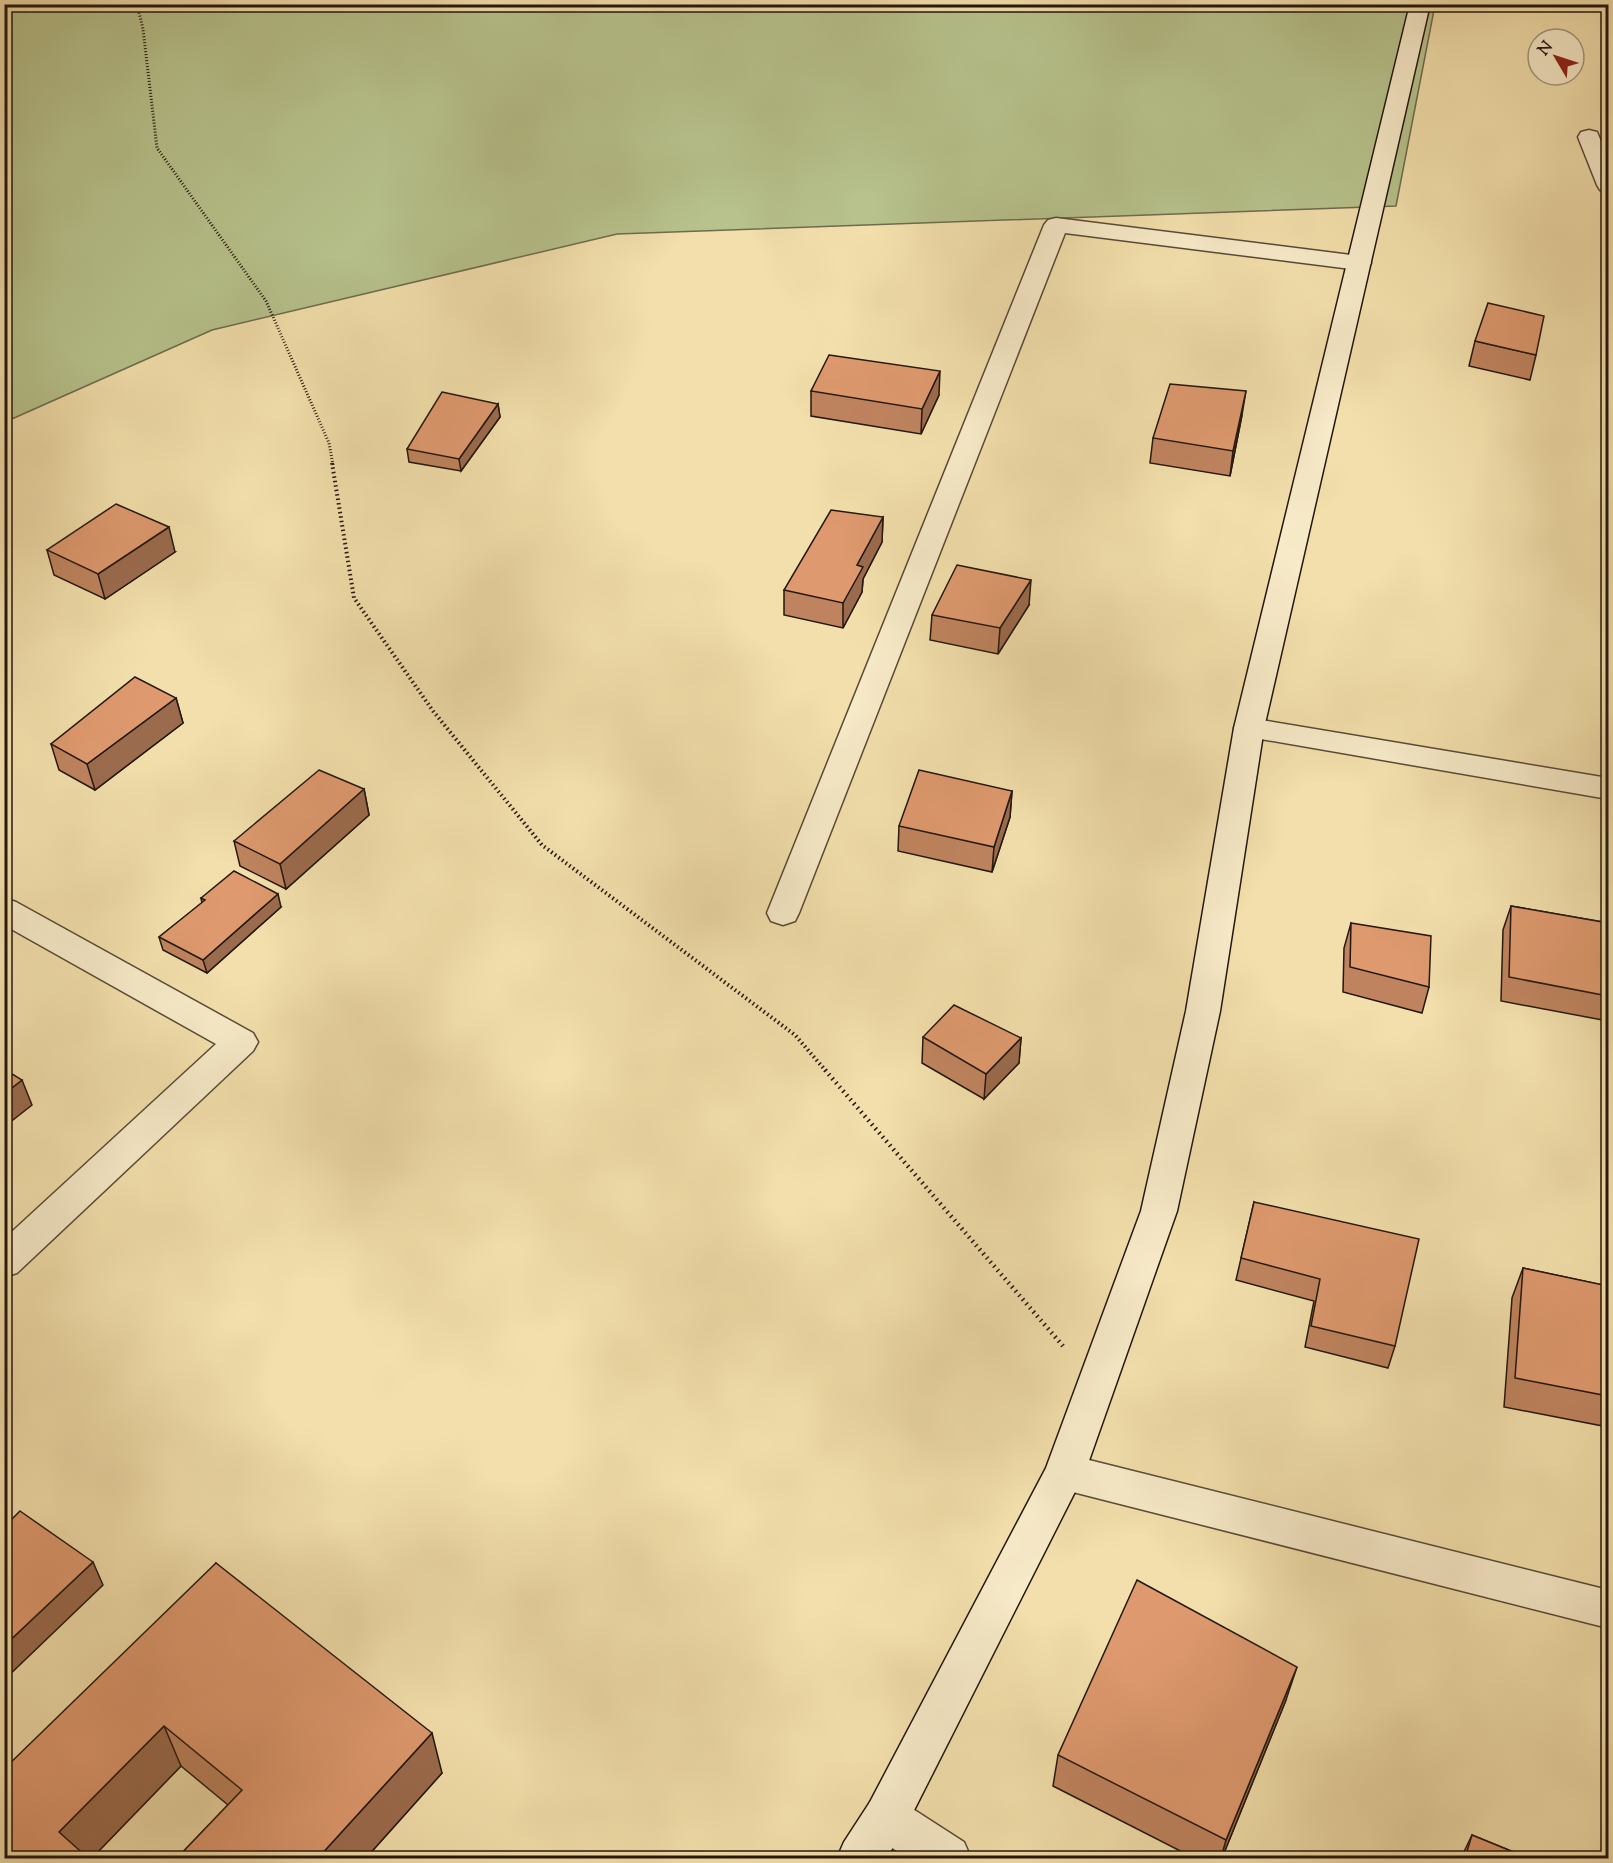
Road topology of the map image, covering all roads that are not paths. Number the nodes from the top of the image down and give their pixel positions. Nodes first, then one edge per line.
1 (1420, 4) edge
2 (1589, 137) dead end
3 (1608, 185) edge
4 (1359, 263) junction
5 (1249, 728) junction
6 (1608, 789) edge
7 (4, 910) edge
8 (783, 913) dead end
9 (4, 1262) edge
10 (1065, 1472) junction
11 (1608, 1609) edge
12 (886, 1818) junction
13 (860, 1858) edge
14 (948, 1858) edge

1 - 4 street
2 - 3 street
4 - 5 street
4 - 8 street
5 - 6 street
5 - 10 street
7 - 9 street
10 - 11 street
10 - 12 street
12 - 13 street
12 - 14 street

